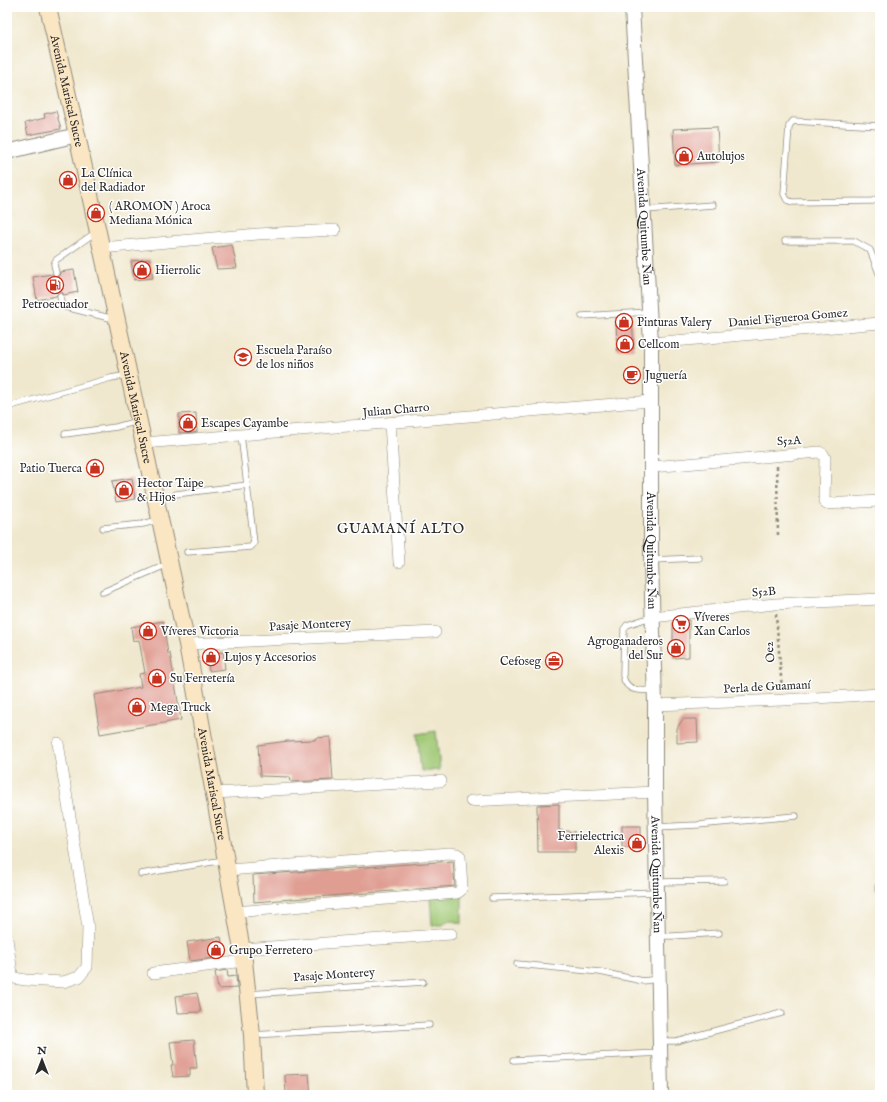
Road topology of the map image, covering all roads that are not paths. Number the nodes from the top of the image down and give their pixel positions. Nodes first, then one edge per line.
1 (48, 7) edge
2 (52, 7) edge
3 (632, 7) edge
4 (880, 126) edge
5 (77, 135) junction
6 (7, 152) edge
7 (880, 197) edge
8 (713, 205) dead end
9 (643, 210) junction
10 (334, 230) dead end
11 (98, 231) junction
12 (785, 241) dead end
13 (101, 248) junction
14 (56, 273) dead end
15 (880, 276) edge
16 (60, 296) dead end
17 (649, 312) junction
18 (582, 316) dead end
19 (117, 319) junction
20 (880, 323) edge
21 (651, 343) junction
22 (128, 375) junction
23 (651, 401) junction
24 (7, 406) edge
25 (139, 421) junction
26 (390, 423) junction
27 (65, 434) dead end
28 (241, 435) junction
29 (144, 443) junction
30 (652, 467) junction
31 (247, 485) junction
32 (176, 494) dead end
33 (880, 501) edge
34 (160, 520) junction
35 (103, 528) dead end
36 (187, 552) dead end
37 (699, 558) dead end
38 (651, 560) junction
39 (399, 562) dead end
40 (168, 564) junction
41 (103, 592) dead end
42 (880, 599) edge
43 (652, 617) junction
44 (436, 632) dead end
45 (187, 644) junction
46 (654, 690) junction
47 (880, 694) edge
48 (655, 705) junction
49 (58, 743) dead end
50 (441, 781) dead end
51 (655, 792) junction
52 (214, 793) junction
53 (471, 801) dead end
54 (796, 816) dead end
55 (655, 826) junction
56 (227, 865) junction
57 (141, 874) dead end
58 (724, 880) dead end
59 (657, 887) junction
60 (492, 898) dead end
61 (236, 912) junction
62 (719, 933) dead end
63 (451, 934) dead end
64 (658, 936) junction
65 (7, 940) edge
66 (243, 955) junction
67 (517, 964) dead end
68 (153, 973) dead end
69 (10, 976) edge
70 (659, 979) junction
71 (422, 982) dead end
72 (248, 994) junction
73 (782, 1013) dead end
74 (429, 1025) dead end
75 (252, 1034) junction
76 (660, 1047) junction
77 (514, 1060) dead end
78 (255, 1095) edge
79 (661, 1095) edge

1 - 2 street
1 - 5 main road, Avenida Mariscal Sucre
3 - 9 street, Avenida Quitumbe Ñan
4 - 7 lane
5 - 6 street
5 - 11 main road, Avenida Mariscal Sucre
8 - 9 lane
9 - 17 street, Avenida Quitumbe Ñan
10 - 13 street
11 - 13 main road, Avenida Mariscal Sucre
11 - 14 lane
12 - 15 lane
13 - 19 main road, Avenida Mariscal Sucre
16 - 19 lane
17 - 18 lane
17 - 21 street, Avenida Quitumbe Ñan
19 - 22 main road, Avenida Mariscal Sucre
20 - 21 street, Daniel Figueroa Gomez
21 - 23 street, Avenida Quitumbe Ñan
22 - 24 lane
22 - 25 main road, Avenida Mariscal Sucre
23 - 26 street, Julian Charro
23 - 30 street, Avenida Quitumbe Ñan
25 - 27 lane
25 - 29 main road, Avenida Mariscal Sucre
26 - 28 street, Julian Charro
26 - 39 street
28 - 29 street, Julian Charro
28 - 31 lane
29 - 34 main road, Avenida Mariscal Sucre
30 - 33 street, S52A
30 - 38 street, Avenida Quitumbe Ñan
31 - 32 lane
31 - 36 lane
34 - 35 lane
34 - 40 main road, Avenida Mariscal Sucre
37 - 38 lane
38 - 43 street, Avenida Quitumbe Ñan
40 - 41 lane
40 - 45 main road, Avenida Mariscal Sucre
42 - 43 street, S52B
43 - 46 street, Avenida Quitumbe Ñan
43 - 46 lane
44 - 45 street, Pasaje Monterey
45 - 52 main road, Avenida Mariscal Sucre
46 - 48 street, Avenida Quitumbe Ñan
47 - 48 street, Perla de Guamaní
48 - 51 street, Avenida Quitumbe Ñan
49 - 69 street
50 - 52 street
51 - 53 street
51 - 55 street, Avenida Quitumbe Ñan
52 - 56 main road, Avenida Mariscal Sucre
54 - 55 lane
55 - 59 street, Avenida Quitumbe Ñan
56 - 57 lane
56 - 61 main road, Avenida Mariscal Sucre
56 - 61 street
58 - 59 lane
59 - 60 lane
59 - 64 street, Avenida Quitumbe Ñan
61 - 66 main road, Avenida Mariscal Sucre
62 - 64 lane
63 - 66 street
64 - 70 street, Avenida Quitumbe Ñan
65 - 69 street
66 - 68 street
66 - 72 main road, Avenida Mariscal Sucre
67 - 70 lane
70 - 76 street, Avenida Quitumbe Ñan
71 - 72 lane, Pasaje Monterey
72 - 75 main road, Avenida Mariscal Sucre
73 - 76 lane
74 - 75 lane
75 - 78 main road, Avenida Mariscal Sucre
76 - 77 lane
76 - 79 street, Avenida Quitumbe Ñan

